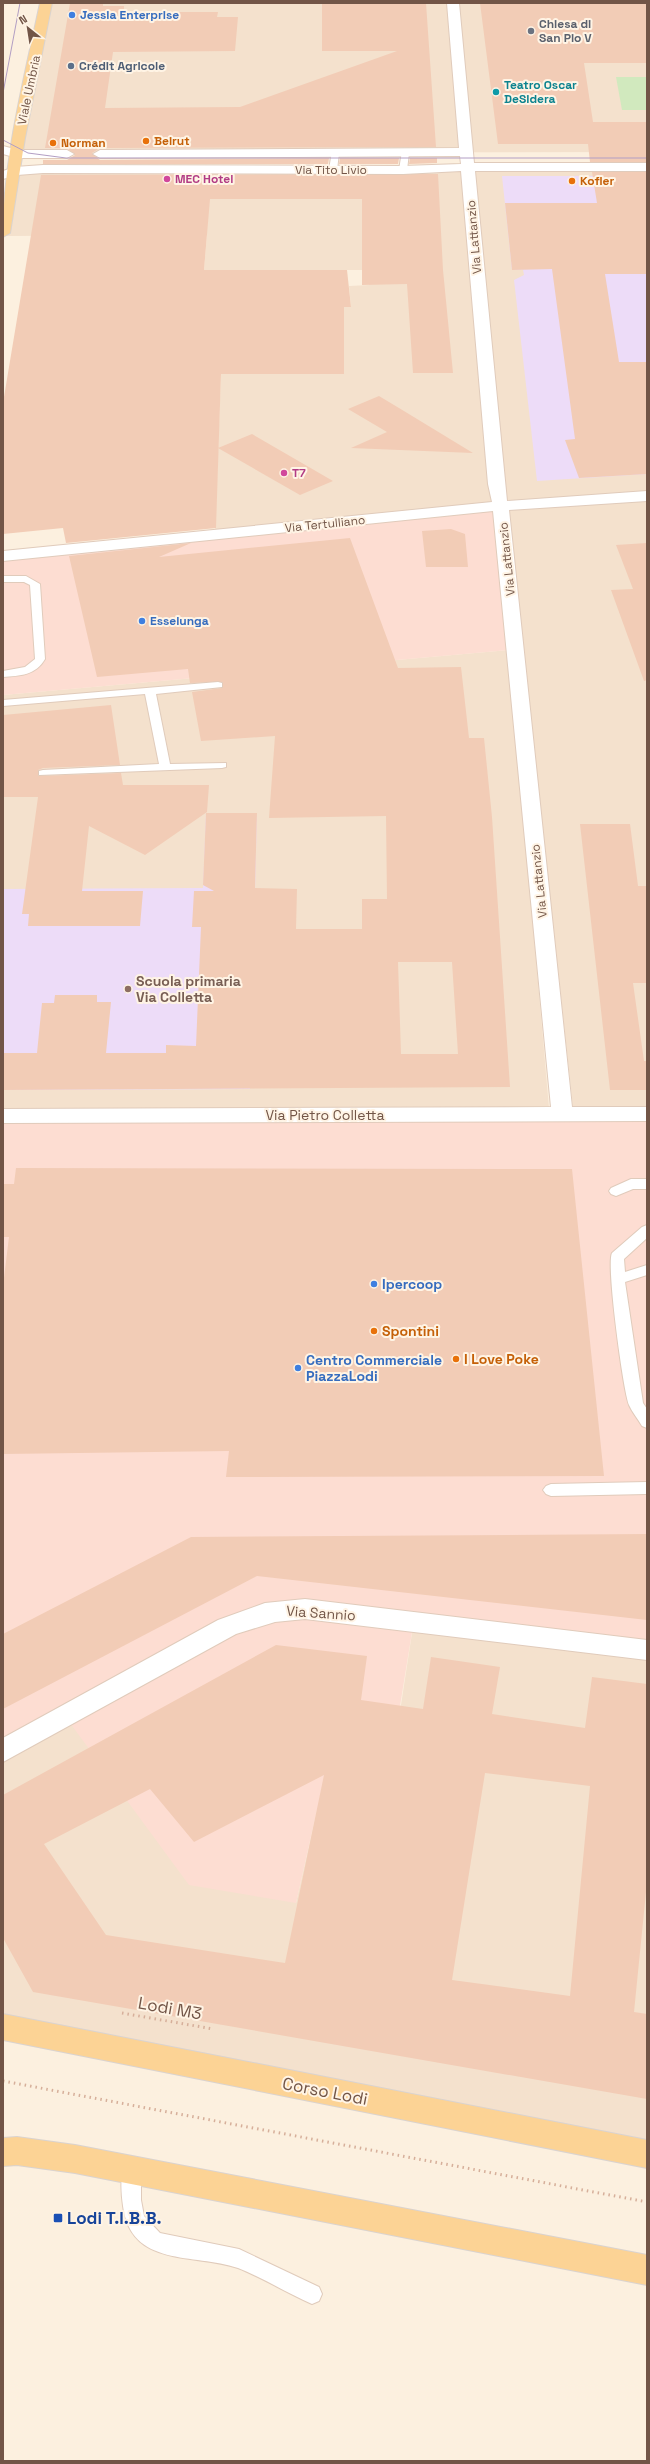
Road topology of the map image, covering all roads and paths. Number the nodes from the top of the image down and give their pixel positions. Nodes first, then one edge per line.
1 (46, 3) edge
2 (453, 3) edge
3 (3, 150) edge
4 (335, 153) junction
5 (405, 153) junction
6 (480, 153) dead end
7 (17, 154) junction
8 (467, 160) junction
9 (647, 168) edge
10 (333, 170) junction
11 (403, 170) junction
12 (9, 173) edge
13 (3, 233) edge
14 (647, 496) edge
15 (500, 506) junction
16 (3, 556) edge
17 (3, 579) edge
18 (3, 674) edge
19 (218, 685) dead end
20 (150, 691) junction
21 (3, 703) edge
22 (222, 765) dead end
23 (164, 768) junction
24 (43, 773) dead end
25 (562, 1114) junction
26 (647, 1114) edge
27 (3, 1116) edge
28 (647, 1184) edge
29 (616, 1191) dead end
30 (647, 1230) edge
31 (647, 1270) edge
32 (617, 1279) junction
33 (647, 1422) edge
34 (647, 1488) edge
35 (551, 1490) dead end
36 (647, 1650) edge
37 (3, 1751) edge
38 (122, 2013) dead end
39 (3, 2027) edge
40 (213, 2029) dead end
41 (3, 2081) edge
42 (3, 2152) edge
43 (647, 2154) edge
44 (132, 2170) junction
45 (647, 2202) edge
46 (647, 2270) edge
47 (312, 2294) dead end

1 - 7 main road, Viale Umbria
2 - 8 street, Via Lattanzio
3 - 7 street
4 - 5 street, Via Tito Livio
4 - 7 street, Via Tito Livio
4 - 10 lane
5 - 8 street, Via Tito Livio
5 - 11 lane
6 - 8 street, Via Tito Livio
7 - 12 main road, Viale Umbria
8 - 9 street, Via Tito Livio
8 - 11 street, Via Tito Livio
8 - 15 street, Via Lattanzio
10 - 11 street, Via Tito Livio
10 - 12 street, Via Tito Livio
12 - 13 main road, Viale Umbria
14 - 15 street, Via Tertulliano
15 - 16 street, Via Tertulliano
15 - 25 street, Via Lattanzio
17 - 18 lane
19 - 20 lane
20 - 21 lane
20 - 23 lane
22 - 23 lane
23 - 24 lane
25 - 26 street, Via Pietro Colletta
25 - 27 street, Via Pietro Colletta
28 - 29 lane
30 - 32 lane
31 - 32 lane
32 - 33 lane
34 - 35 lane
36 - 37 street, Via Sannio
38 - 40 path, Lodi M3
39 - 43 main road, Corso Lodi
41 - 45 path
42 - 44 main road
44 - 46 main road
44 - 47 lane

